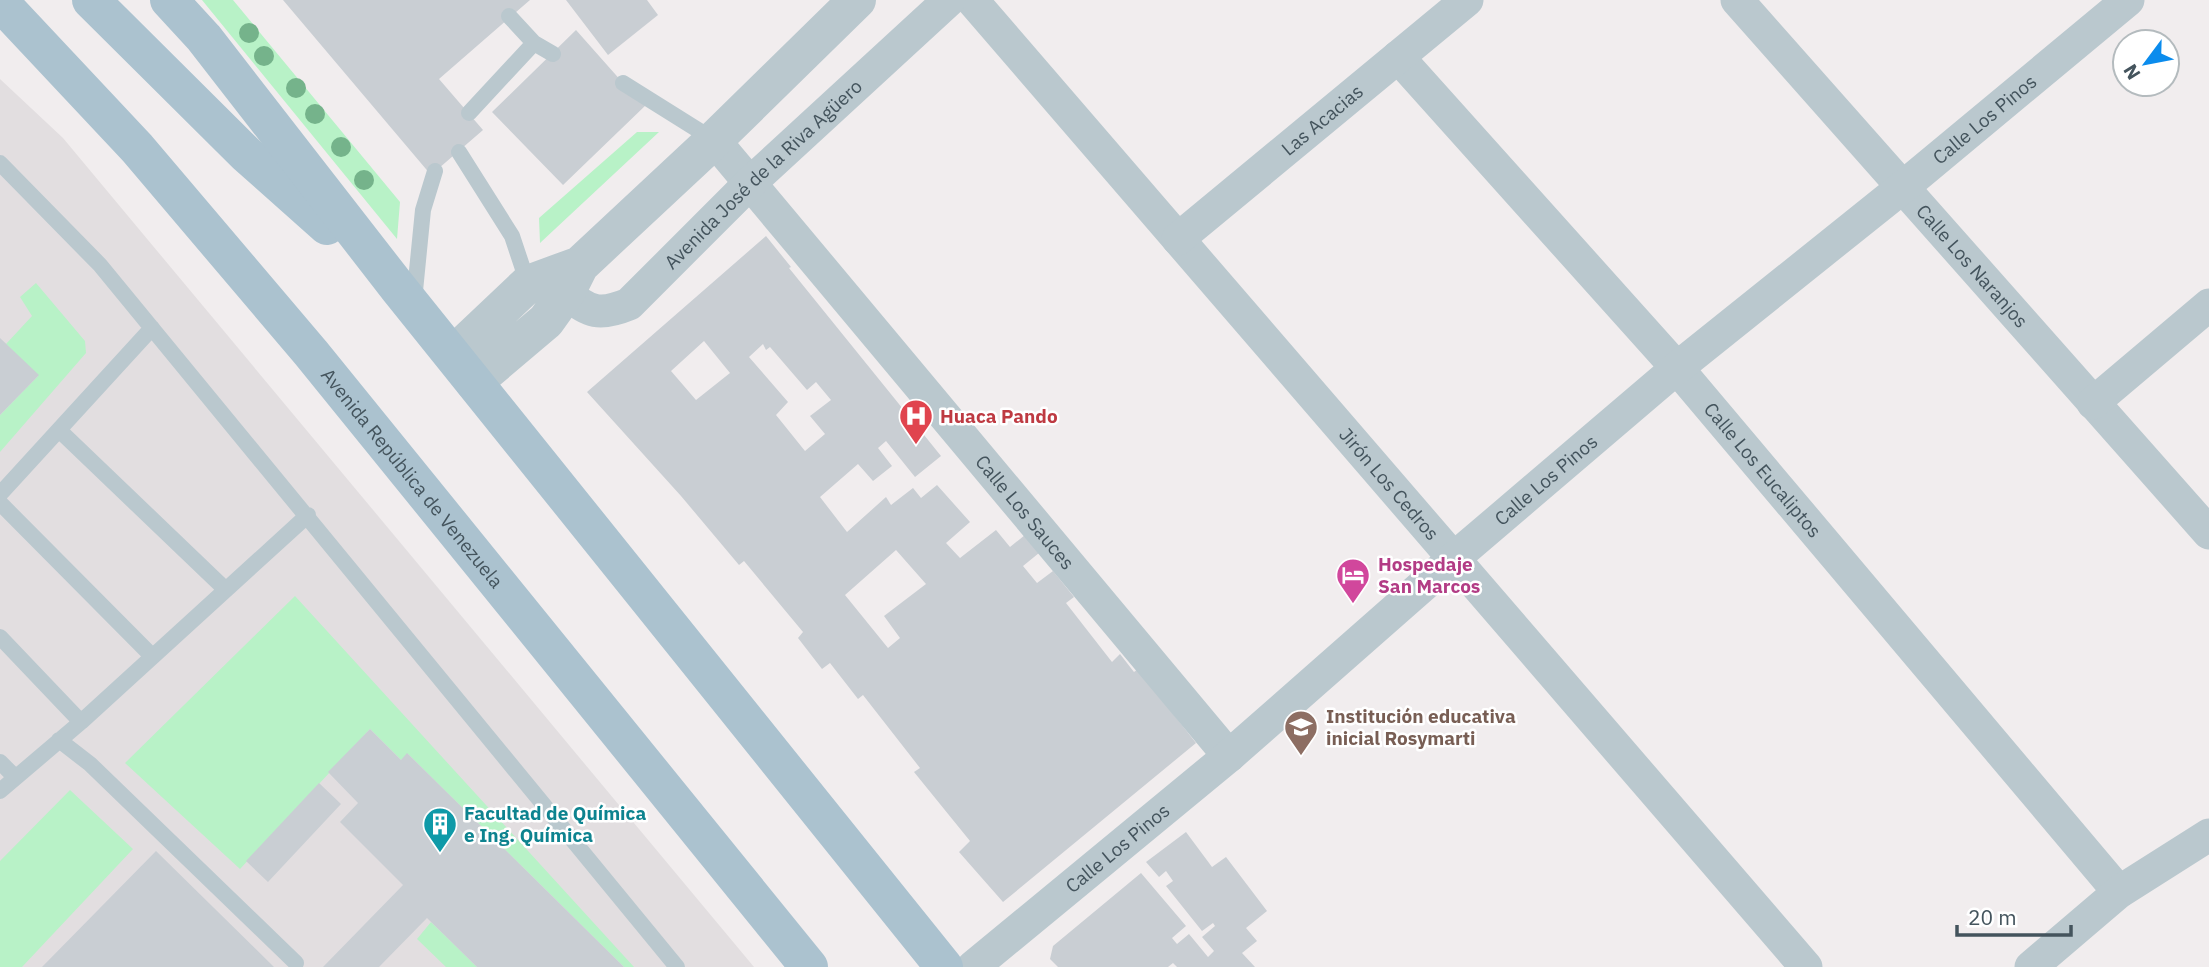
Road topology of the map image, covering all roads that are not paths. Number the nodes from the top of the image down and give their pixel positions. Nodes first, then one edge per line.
1 (91, 0) edge
2 (169, 0) edge
3 (949, 0) edge
4 (972, 0) edge
5 (1468, 0) edge
6 (1737, 0) edge
7 (2128, 0) edge
8 (0, 2) edge
9 (846, 4) edge
10 (509, 16) dead end
11 (534, 43) junction
12 (553, 54) dead end
13 (1398, 57) junction
14 (623, 83) dead end
15 (469, 113) dead end
16 (714, 140) junction
17 (459, 152) dead end
18 (0, 163) edge
19 (435, 171) dead end
20 (750, 183) junction
21 (1903, 187) junction
22 (1178, 239) junction
23 (573, 279) junction
24 (528, 284) junction
25 (406, 298) junction
26 (2209, 305) edge
27 (152, 328) junction
28 (464, 368) junction
29 (1677, 368) junction
30 (2093, 403) junction
31 (58, 430) junction
32 (0, 494) edge
33 (0, 503) edge
34 (308, 515) junction
35 (2209, 533) edge
36 (1453, 559) junction
37 (225, 589) junction
38 (0, 637) edge
39 (152, 656) junction
40 (81, 722) junction
41 (59, 740) junction
42 (1229, 756) junction
43 (0, 762) edge
44 (15, 777) junction
45 (0, 791) edge
46 (2209, 835) edge
47 (2119, 892) junction
48 (296, 963) dead end
49 (677, 967) edge
50 (809, 967) edge
51 (944, 967) edge
52 (973, 967) edge
53 (1806, 967) edge
54 (2031, 967) edge

1 - 25 main road
2 - 25 main road
3 - 20 street, Avenida José de la Riva Agüero
4 - 22 street, Jirón Los Cedros
5 - 13 street, Las Acacias
6 - 21 street, Calle Los Naranjos
7 - 21 street, Calle Los Pinos
8 - 50 main road, Avenida República de Venezuela
9 - 16 street
10 - 11 lane
11 - 12 lane
11 - 15 lane
13 - 22 street, Las Acacias
13 - 29 street, Calle Los Eucaliptos
14 - 16 lane
16 - 20 street, Calle Los Sauces
16 - 23 street
17 - 24 lane
18 - 27 lane
19 - 25 lane
20 - 23 street, Avenida José de la Riva Agüero
20 - 42 street, Calle Los Sauces
21 - 29 street, Calle Los Pinos
21 - 30 street, Calle Los Naranjos
22 - 36 street, Jirón Los Cedros
23 - 24 street
23 - 28 street
24 - 28 street
25 - 28 main road
26 - 30 street
27 - 31 lane
27 - 34 lane
28 - 51 main road
29 - 36 street, Calle Los Pinos
29 - 47 street, Calle Los Eucaliptos
30 - 35 street, Calle Los Naranjos
31 - 32 lane
31 - 37 lane
33 - 39 lane
34 - 37 lane
34 - 49 lane
36 - 42 street, Calle Los Pinos
36 - 53 street, Jirón Los Cedros
37 - 39 lane
38 - 40 lane
39 - 40 lane
40 - 41 lane
41 - 44 lane
41 - 48 lane
42 - 52 street, Calle Los Pinos
43 - 44 lane
44 - 45 lane
46 - 47 street
47 - 54 street

